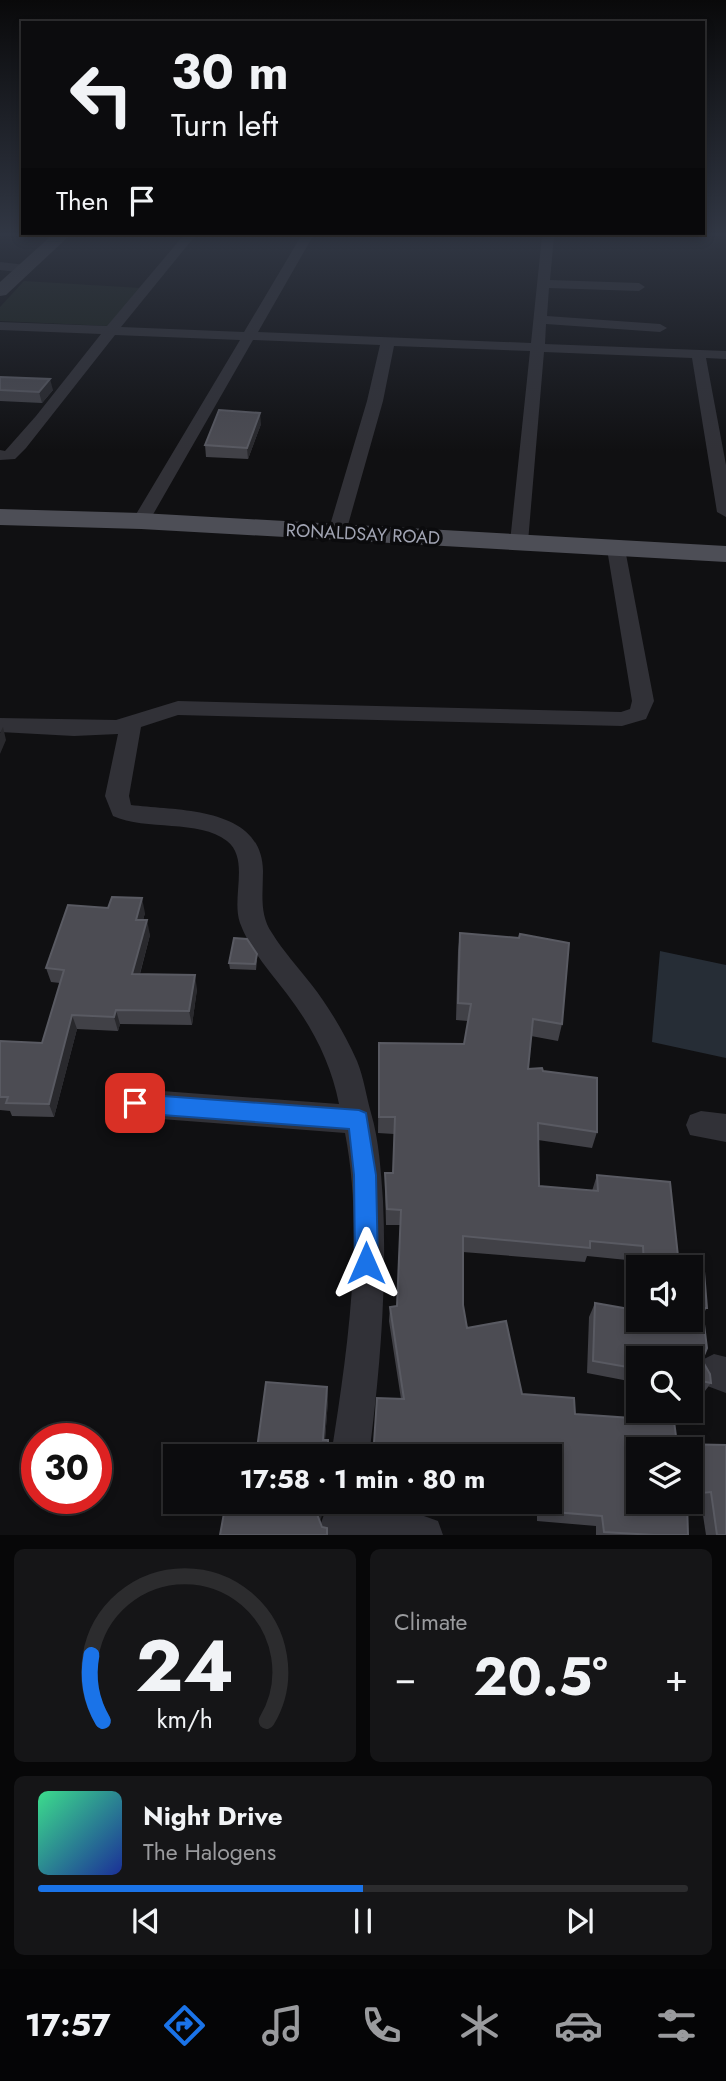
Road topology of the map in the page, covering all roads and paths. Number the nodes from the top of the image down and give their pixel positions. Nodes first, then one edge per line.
1 (133, 308) edge
2 (267, 308) edge
3 (542, 308) edge
4 (658, 309) dead end
5 (541, 320) junction
6 (0, 326) edge
7 (660, 328) junction
8 (113, 331) junction
9 (251, 336) junction
10 (388, 342) junction
11 (539, 348) junction
12 (663, 352) junction
13 (698, 354) junction
14 (726, 355) edge
15 (47, 383) edge
16 (70, 384) junction
17 (0, 456) edge
18 (726, 512) edge
19 (0, 517) edge
20 (141, 522) junction
21 (337, 532) junction
22 (519, 542) junction
23 (616, 549) junction
24 (726, 554) edge
25 (131, 723) junction
26 (0, 726) edge
27 (135, 1103) dead end
28 (359, 1120) junction
29 (351, 1444) edge
30 (340, 1520) edge
31 (424, 1535) edge

1 - 8 street
2 - 9 street
3 - 5 street
4 - 7 street
5 - 7 street
5 - 11 street
6 - 8 street
7 - 12 street
8 - 9 street
8 - 16 street
9 - 10 street
9 - 20 street
10 - 11 street
10 - 21 street
11 - 12 street
11 - 22 street
12 - 13 street
13 - 14 street
13 - 18 street
15 - 16 street
16 - 17 street
19 - 20 main road, RONALDSAY ROAD
20 - 21 main road, RONALDSAY ROAD
21 - 22 main road, RONALDSAY ROAD
22 - 23 main road, RONALDSAY ROAD
23 - 24 main road, RONALDSAY ROAD
23 - 25 street
25 - 26 street
25 - 28 street
27 - 28 street
28 - 29 street
30 - 31 street

